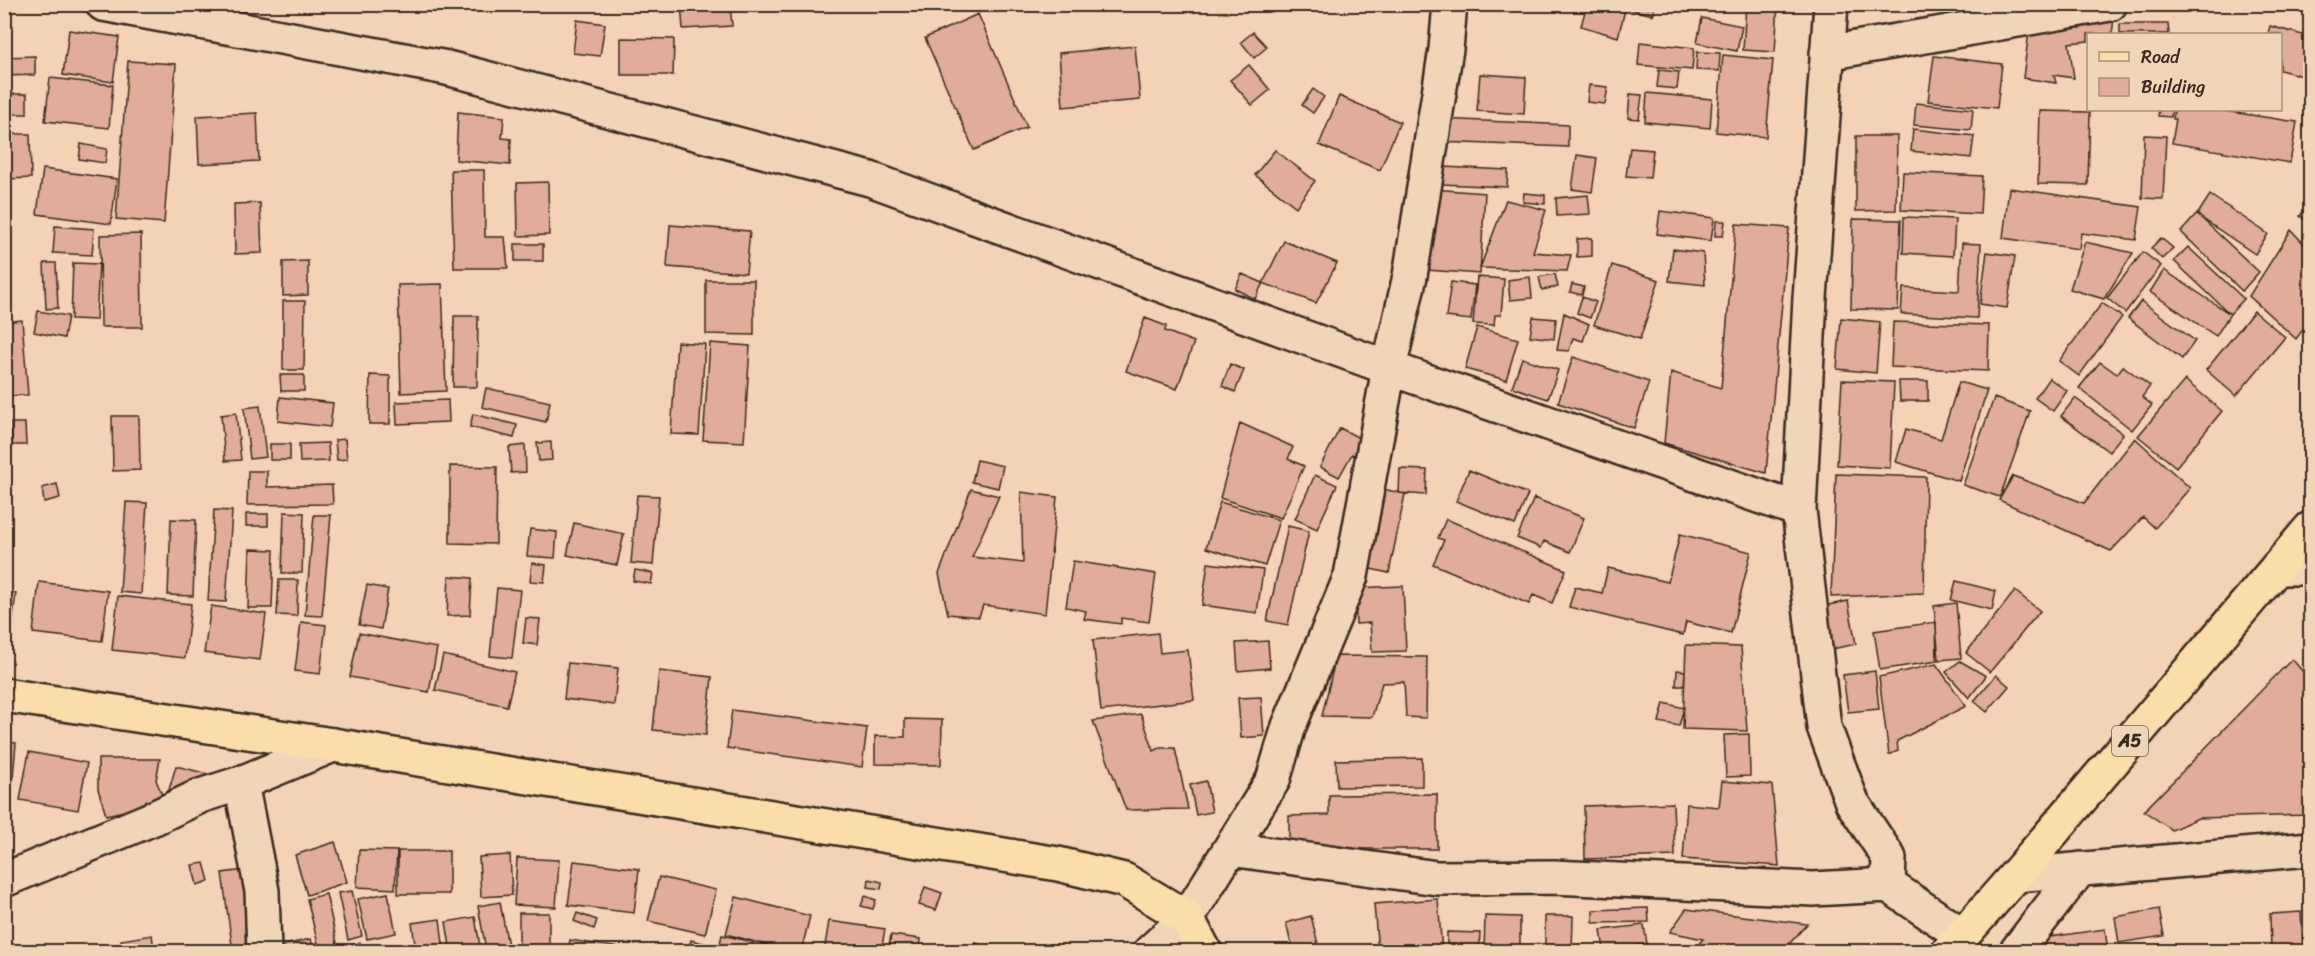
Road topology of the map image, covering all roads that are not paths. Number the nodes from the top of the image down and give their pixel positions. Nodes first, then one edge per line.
1 (103, 4) edge
2 (1450, 4) edge
3 (1831, 4) edge
4 (2110, 4) edge
5 (1827, 53) junction
6 (1389, 368) junction
7 (1799, 510) junction
8 (2310, 529) edge
9 (2277, 568) junction
10 (2310, 568) edge
11 (4, 695) edge
12 (333, 745) junction
13 (241, 783) junction
14 (1230, 849) junction
15 (2310, 849) edge
16 (2080, 869) junction
17 (2016, 875) junction
18 (4, 880) edge
19 (1888, 885) junction
20 (1187, 918) junction
21 (1955, 943) edge
22 (264, 951) edge
23 (1150, 951) edge
24 (1205, 951) edge
25 (2016, 951) edge

1 - 6 street
2 - 6 street
3 - 5 street
4 - 5 street
5 - 7 street
6 - 7 street
6 - 14 street
7 - 19 street
8 - 9 main road, A5
9 - 10 street
9 - 17 main road, A5
11 - 12 main road
12 - 13 street
12 - 20 main road
13 - 18 street
13 - 22 street
14 - 19 street
14 - 20 street
15 - 16 street
16 - 17 street
16 - 25 street
17 - 21 main road, A5
19 - 21 street
20 - 23 street
20 - 24 main road

